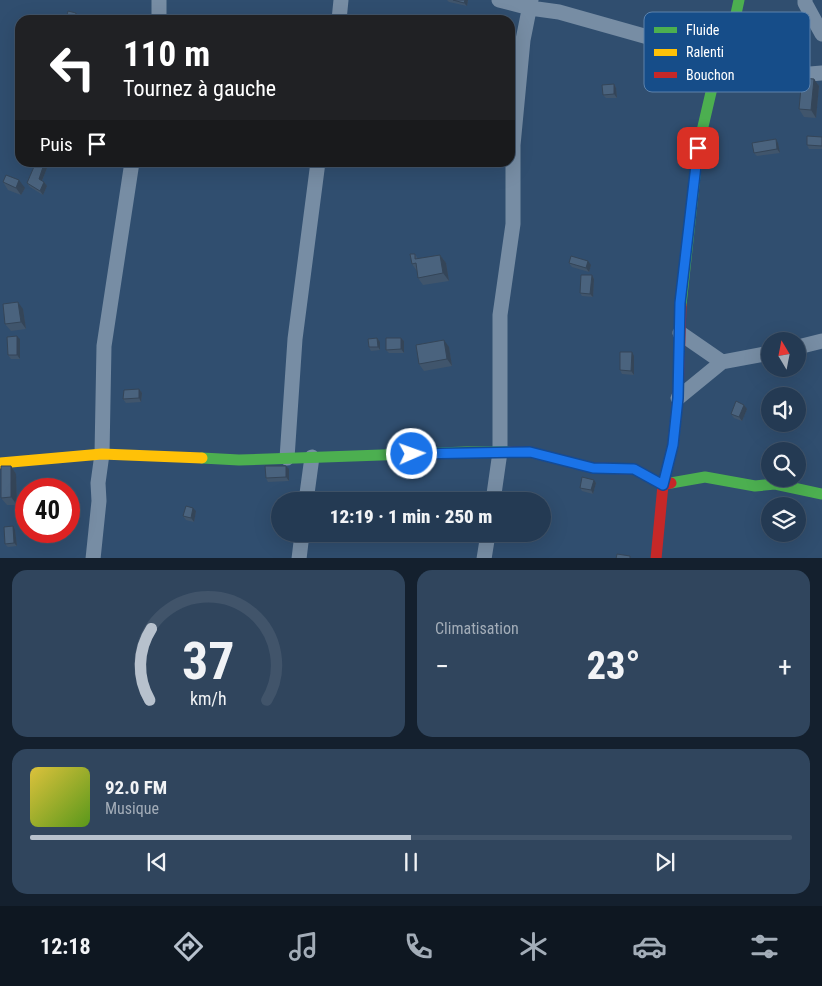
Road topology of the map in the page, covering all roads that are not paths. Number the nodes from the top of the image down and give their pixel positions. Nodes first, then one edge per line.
1 (159, 0) edge
2 (341, 0) edge
3 (499, 0) edge
4 (805, 0) edge
5 (530, 4) edge
6 (159, 15) edge
7 (340, 15) edge
8 (822, 34) edge
9 (644, 36) edge
10 (711, 92) edge
11 (515, 133) edge
12 (131, 167) edge
13 (317, 167) edge
14 (513, 167) edge
15 (680, 333) junction
16 (822, 341) edge
17 (806, 345) edge
18 (761, 356) edge
19 (722, 362) junction
20 (678, 398) junction
21 (500, 452) junction
22 (102, 454) junction
23 (312, 457) junction
24 (287, 458) junction
25 (0, 463) edge
26 (663, 485) junction
27 (307, 492) edge
28 (494, 492) edge
29 (822, 494) edge
30 (301, 542) edge
31 (487, 542) edge
32 (92, 558) edge
33 (299, 558) edge
34 (484, 558) edge
35 (656, 558) edge

1 - 6 street
2 - 7 street
3 - 5 street
4 - 8 street
5 - 9 street
5 - 11 street
10 - 15 street
12 - 22 street
13 - 24 street
14 - 21 street
15 - 19 street
15 - 20 street
16 - 17 street
18 - 19 street
19 - 20 street
20 - 26 street
21 - 23 street
21 - 26 street
21 - 28 street
22 - 24 street
22 - 25 street
22 - 32 street
23 - 24 street
23 - 27 street
26 - 29 street
26 - 35 street
30 - 33 street
31 - 34 street

